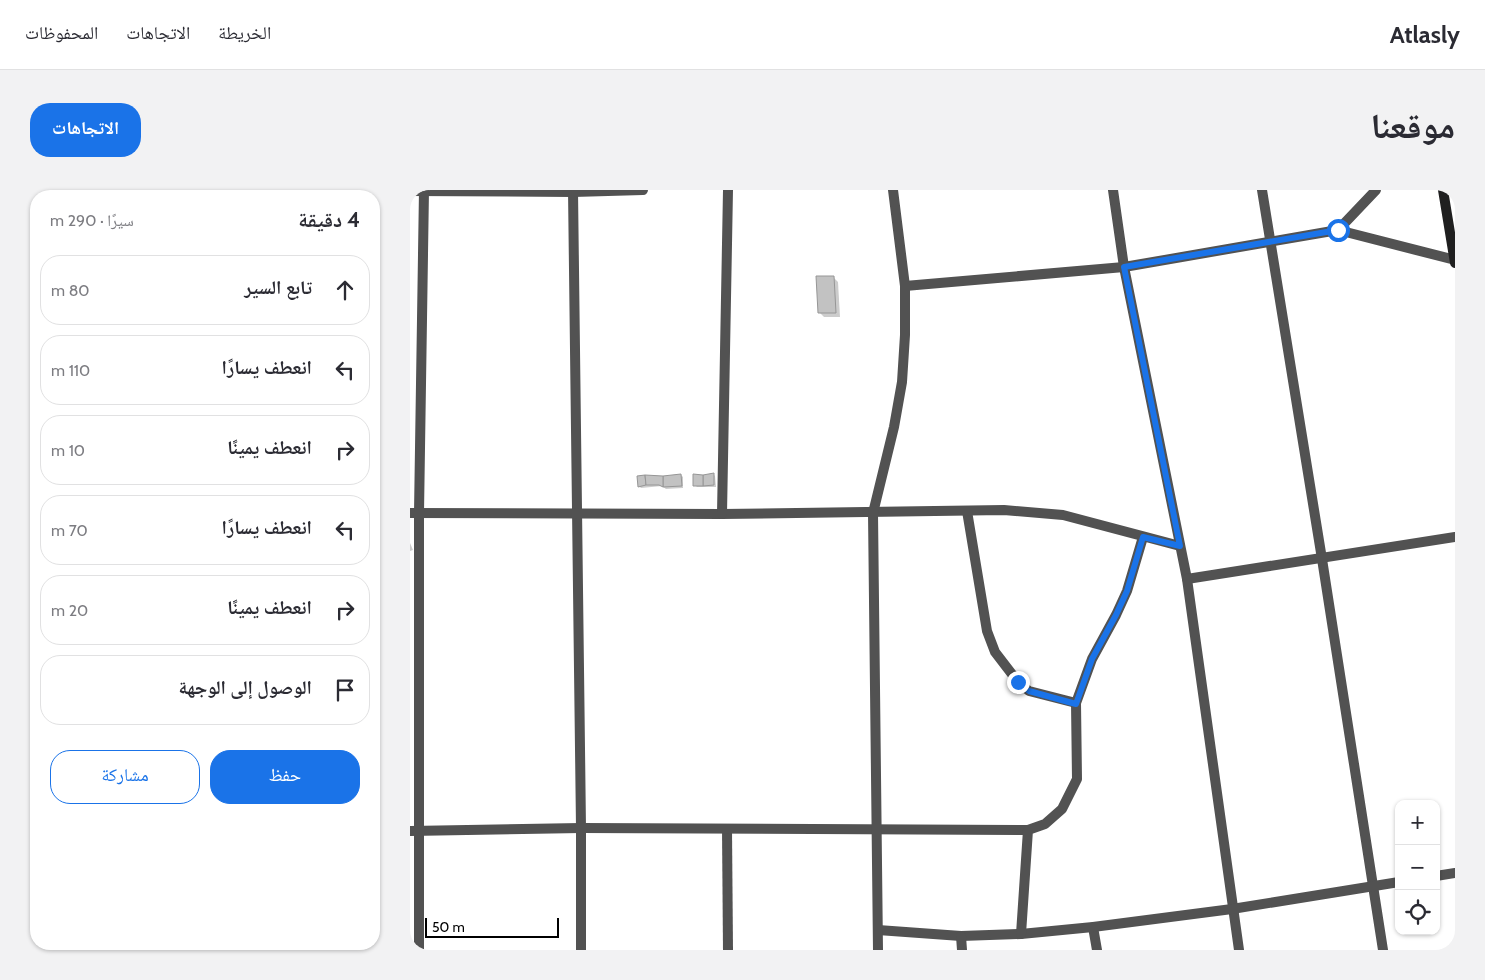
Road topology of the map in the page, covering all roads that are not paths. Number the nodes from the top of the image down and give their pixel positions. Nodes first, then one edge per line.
1 (642, 190) edge
2 (728, 190) edge
3 (893, 190) edge
4 (1113, 190) edge
5 (1262, 190) edge
6 (1376, 190) edge
7 (1443, 190) edge
8 (410, 191) edge
9 (424, 191) edge
10 (573, 191) edge
11 (1338, 230) junction
12 (1453, 241) edge
13 (1270, 242) junction
14 (1455, 262) edge
15 (1124, 267) junction
16 (905, 286) junction
17 (967, 511) junction
18 (414, 513) edge
19 (578, 513) junction
20 (873, 513) junction
21 (722, 514) junction
22 (1143, 537) junction
23 (1455, 537) edge
24 (1180, 546) junction
25 (1322, 559) junction
26 (1186, 579) junction
27 (1076, 704) junction
28 (581, 828) junction
29 (727, 829) junction
30 (877, 830) junction
31 (1028, 830) junction
32 (414, 831) edge
33 (1455, 873) edge
34 (1440, 875) edge
35 (1395, 883) edge
36 (1373, 886) junction
37 (1232, 909) junction
38 (1093, 928) junction
39 (878, 930) junction
40 (1021, 934) junction
41 (960, 936) junction
42 (419, 950) edge
43 (581, 950) edge
44 (728, 950) edge
45 (878, 950) edge
46 (962, 950) edge
47 (1097, 950) edge
48 (1239, 950) edge
49 (1383, 950) edge

1 - 10 street
2 - 21 street
3 - 16 street
4 - 15 street
5 - 13 street
6 - 11 street
7 - 12 street
8 - 9 street
9 - 10 street
9 - 18 street
10 - 19 street
11 - 13 street
11 - 14 street
12 - 14 street
13 - 15 street
13 - 25 street
15 - 16 street
15 - 24 street
16 - 20 street
17 - 20 street
17 - 22 street
17 - 27 street
18 - 19 street
18 - 32 street
19 - 21 street
19 - 28 street
20 - 21 street
20 - 30 street
22 - 24 street
22 - 27 street
23 - 25 street
24 - 26 street
25 - 26 street
25 - 36 street
26 - 37 street
27 - 31 street
28 - 29 street
28 - 32 street
28 - 43 street
29 - 30 street
29 - 44 street
30 - 31 street
30 - 39 street
31 - 40 street
32 - 42 street
33 - 34 street
35 - 36 street
36 - 37 street
36 - 49 street
37 - 38 street
37 - 48 street
38 - 40 street
38 - 47 street
39 - 41 street
39 - 45 street
40 - 41 street
41 - 46 street

